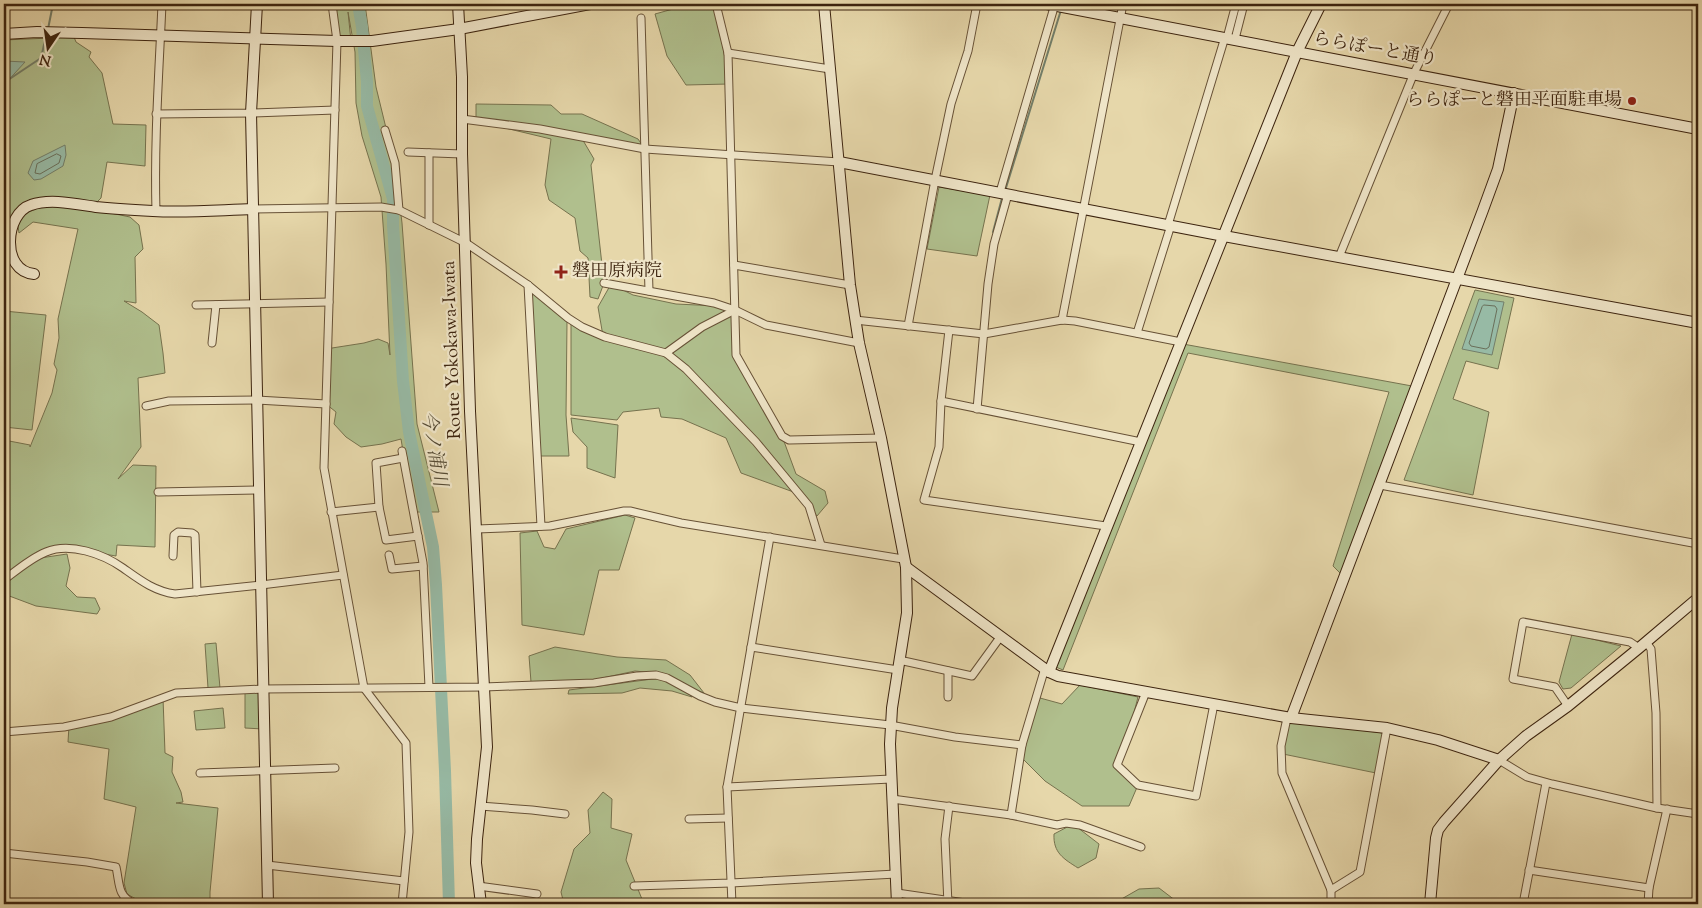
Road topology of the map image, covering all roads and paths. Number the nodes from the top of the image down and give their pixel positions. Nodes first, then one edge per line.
1 (162, 4) edge
2 (257, 4) edge
3 (332, 4) edge
4 (458, 4) edge
5 (590, 4) edge
6 (716, 4) edge
7 (824, 4) edge
8 (977, 4) edge
9 (1052, 4) edge
10 (1124, 4) edge
11 (1236, 4) edge
12 (1244, 4) edge
13 (1321, 4) edge
14 (1449, 4) edge
15 (1068, 6) edge
16 (641, 18) dead end
17 (1121, 18) junction
18 (459, 29) junction
19 (4, 34) edge
20 (160, 35) junction
21 (256, 38) junction
22 (1229, 38) junction
23 (337, 41) junction
24 (1297, 52) junction
25 (728, 53) junction
26 (830, 68) junction
27 (1414, 74) junction
28 (1514, 93) junction
29 (335, 110) junction
30 (251, 113) junction
31 (156, 114) junction
32 (462, 120) junction
33 (1698, 129) edge
34 (385, 130) dead end
35 (645, 149) junction
36 (408, 152) dead end
37 (429, 153) junction
38 (731, 153) junction
39 (462, 154) junction
40 (839, 162) junction
41 (934, 180) junction
42 (1004, 193) junction
43 (331, 207) junction
44 (253, 208) junction
45 (1084, 209) junction
46 (399, 210) junction
47 (156, 212) junction
48 (429, 225) junction
49 (1170, 225) junction
50 (1224, 236) junction
51 (466, 243) junction
52 (1339, 257) junction
53 (734, 265) junction
54 (34, 274) dead end
55 (1458, 279) junction
56 (604, 283) dead end
57 (528, 285) junction
58 (850, 285) junction
59 (649, 292) junction
60 (329, 302) junction
61 (255, 303) junction
62 (196, 305) dead end
63 (216, 305) junction
64 (734, 310) junction
65 (855, 320) junction
66 (1062, 320) junction
67 (1698, 323) edge
68 (908, 326) junction
69 (949, 330) junction
70 (1137, 333) junction
71 (984, 334) junction
72 (1181, 342) junction
73 (212, 343) dead end
74 (859, 343) junction
75 (666, 354) junction
76 (257, 400) junction
77 (941, 402) junction
78 (326, 404) junction
79 (146, 406) dead end
80 (977, 409) junction
81 (881, 438) junction
82 (1141, 442) junction
83 (1380, 484) junction
84 (259, 490) junction
85 (158, 492) dead end
86 (379, 507) junction
87 (331, 512) junction
88 (541, 526) junction
89 (1106, 526) junction
90 (477, 529) junction
91 (418, 536) junction
92 (770, 537) junction
93 (1698, 544) edge
94 (821, 545) junction
95 (389, 554) dead end
96 (173, 556) dead end
97 (904, 563) junction
98 (423, 566) junction
99 (343, 575) junction
100 (4, 580) edge
101 (261, 586) junction
102 (197, 592) junction
103 (1698, 598) edge
104 (1001, 636) junction
105 (1642, 645) junction
106 (752, 647) junction
107 (899, 665) junction
108 (948, 670) junction
109 (1047, 670) junction
110 (430, 687) junction
111 (484, 687) junction
112 (364, 688) junction
113 (263, 689) junction
114 (1146, 692) junction
115 (948, 697) dead end
116 (1214, 704) junction
117 (1568, 706) junction
118 (741, 708) junction
119 (1289, 718) junction
120 (890, 726) junction
121 (1387, 728) junction
122 (4, 732) edge
123 (1022, 744) junction
124 (1499, 760) junction
125 (335, 768) dead end
126 (265, 771) junction
127 (200, 773) dead end
128 (891, 779) junction
129 (1546, 783) junction
130 (726, 787) junction
131 (892, 799) junction
132 (480, 806) junction
133 (949, 806) junction
134 (1656, 808) junction
135 (1667, 809) junction
136 (565, 814) dead end
137 (1698, 814) edge
138 (1012, 815) junction
139 (728, 818) junction
140 (689, 819) dead end
141 (1141, 847) dead end
142 (4, 853) edge
143 (267, 866) junction
144 (1530, 870) junction
145 (896, 874) junction
146 (404, 881) junction
147 (731, 883) junction
148 (478, 886) junction
149 (634, 886) dead end
150 (1649, 888) junction
151 (1331, 890) junction
152 (897, 893) junction
153 (538, 894) dead end
154 (948, 902) edge
155 (134, 904) edge
156 (268, 904) edge
157 (402, 904) edge
158 (481, 904) edge
159 (732, 904) edge
160 (897, 904) edge
161 (972, 904) edge
162 (1331, 904) edge
163 (1430, 904) edge
164 (1523, 904) edge
165 (1648, 904) edge

1 - 20 street
2 - 21 street
3 - 23 street
4 - 18 street, Route Yokokawa-Iwata
5 - 18 street
6 - 25 street
7 - 26 street
8 - 41 street
9 - 15 street, ららぽーと通り
9 - 42 street
10 - 17 street
11 - 22 street
12 - 22 street
13 - 24 street
14 - 27 street
15 - 17 street, ららぽーと通り
16 - 35 street
17 - 22 street, ららぽーと通り
17 - 45 street
18 - 23 street
18 - 32 street, Route Yokokawa-Iwata
19 - 20 street
20 - 21 street
20 - 31 street
21 - 23 street
21 - 30 street
22 - 24 street, ららぽーと通り
22 - 49 street
23 - 29 street
24 - 27 street, ららぽーと通り
24 - 50 street
25 - 26 street
25 - 38 street
26 - 40 street
27 - 28 street, ららぽーと通り
27 - 52 street
28 - 33 street, ららぽーと通り
28 - 55 street
29 - 30 street
29 - 43 street
30 - 31 street
30 - 44 street
31 - 47 street
32 - 35 street
32 - 39 street, Route Yokokawa-Iwata
34 - 46 street
35 - 38 street
35 - 59 street
36 - 37 street
37 - 39 street
37 - 48 street
38 - 40 street
38 - 53 street
39 - 51 street, Route Yokokawa-Iwata
40 - 41 street
40 - 58 street
41 - 42 street
41 - 68 street
42 - 45 street
42 - 71 street
43 - 44 street
43 - 46 street
43 - 60 street
44 - 47 street
44 - 61 street
45 - 49 street
45 - 66 street
46 - 48 street
47 - 54 street
48 - 51 street
49 - 50 street
49 - 70 street
50 - 52 street
50 - 72 street
51 - 57 street
51 - 90 street, Route Yokokawa-Iwata
52 - 55 street
53 - 58 street
53 - 64 street
55 - 67 street
55 - 83 street
56 - 59 street
57 - 75 street
57 - 88 street
58 - 65 street
59 - 64 street
60 - 61 street
60 - 78 street
61 - 63 street
61 - 76 street
62 - 63 street
63 - 73 street
64 - 74 street
64 - 75 street
64 - 81 street
65 - 68 street
65 - 74 street
66 - 70 street
66 - 71 street
68 - 69 street
69 - 71 street
69 - 77 street
70 - 72 street
71 - 80 street
72 - 82 street
74 - 81 street
75 - 94 street
76 - 78 street
76 - 79 street
76 - 84 street
77 - 80 street
77 - 89 street
78 - 87 street
80 - 82 street
81 - 97 street
82 - 89 street
83 - 93 street
83 - 119 street
84 - 85 street
84 - 101 street
86 - 87 street
86 - 91 street
86 - 91 street
87 - 99 street
88 - 90 street
88 - 92 street
89 - 109 street
90 - 111 street, Route Yokokawa-Iwata
91 - 98 street
92 - 94 street
92 - 106 street
94 - 97 street
95 - 98 street
96 - 102 street
97 - 104 street
97 - 107 street
98 - 110 street
99 - 101 street
99 - 112 street
100 - 102 street
101 - 102 street
101 - 113 street
103 - 105 street
104 - 108 street
104 - 109 street
105 - 117 street
105 - 117 street
105 - 134 street
106 - 107 street
106 - 118 street
107 - 108 street
107 - 120 street
108 - 115 street
109 - 114 street
109 - 123 street
110 - 111 street
110 - 112 street
111 - 118 street
111 - 132 street, Route Yokokawa-Iwata
112 - 113 street
112 - 146 street
113 - 122 street
113 - 126 street
114 - 116 street
114 - 116 street
116 - 119 street
117 - 124 street
118 - 120 street
118 - 130 street
119 - 121 street
119 - 151 street
120 - 123 street
120 - 128 street
121 - 124 street
121 - 151 street
123 - 138 street
124 - 129 street
124 - 163 street
125 - 126 street
126 - 127 street
126 - 143 street
128 - 130 street
128 - 131 street
129 - 134 street
129 - 144 street
130 - 139 street
131 - 133 street
131 - 145 street
132 - 136 street
132 - 148 street, Route Yokokawa-Iwata
133 - 138 street
133 - 154 street
134 - 135 street
135 - 137 street
135 - 150 street
138 - 141 street
139 - 140 street
139 - 147 street
142 - 155 street
143 - 146 street
143 - 156 street
144 - 150 street
144 - 164 street
145 - 147 street
145 - 152 street
146 - 157 street
147 - 149 street
147 - 159 street
148 - 153 street
148 - 158 street, Route Yokokawa-Iwata
150 - 165 street
151 - 162 street
152 - 154 street
152 - 160 street
154 - 161 street

